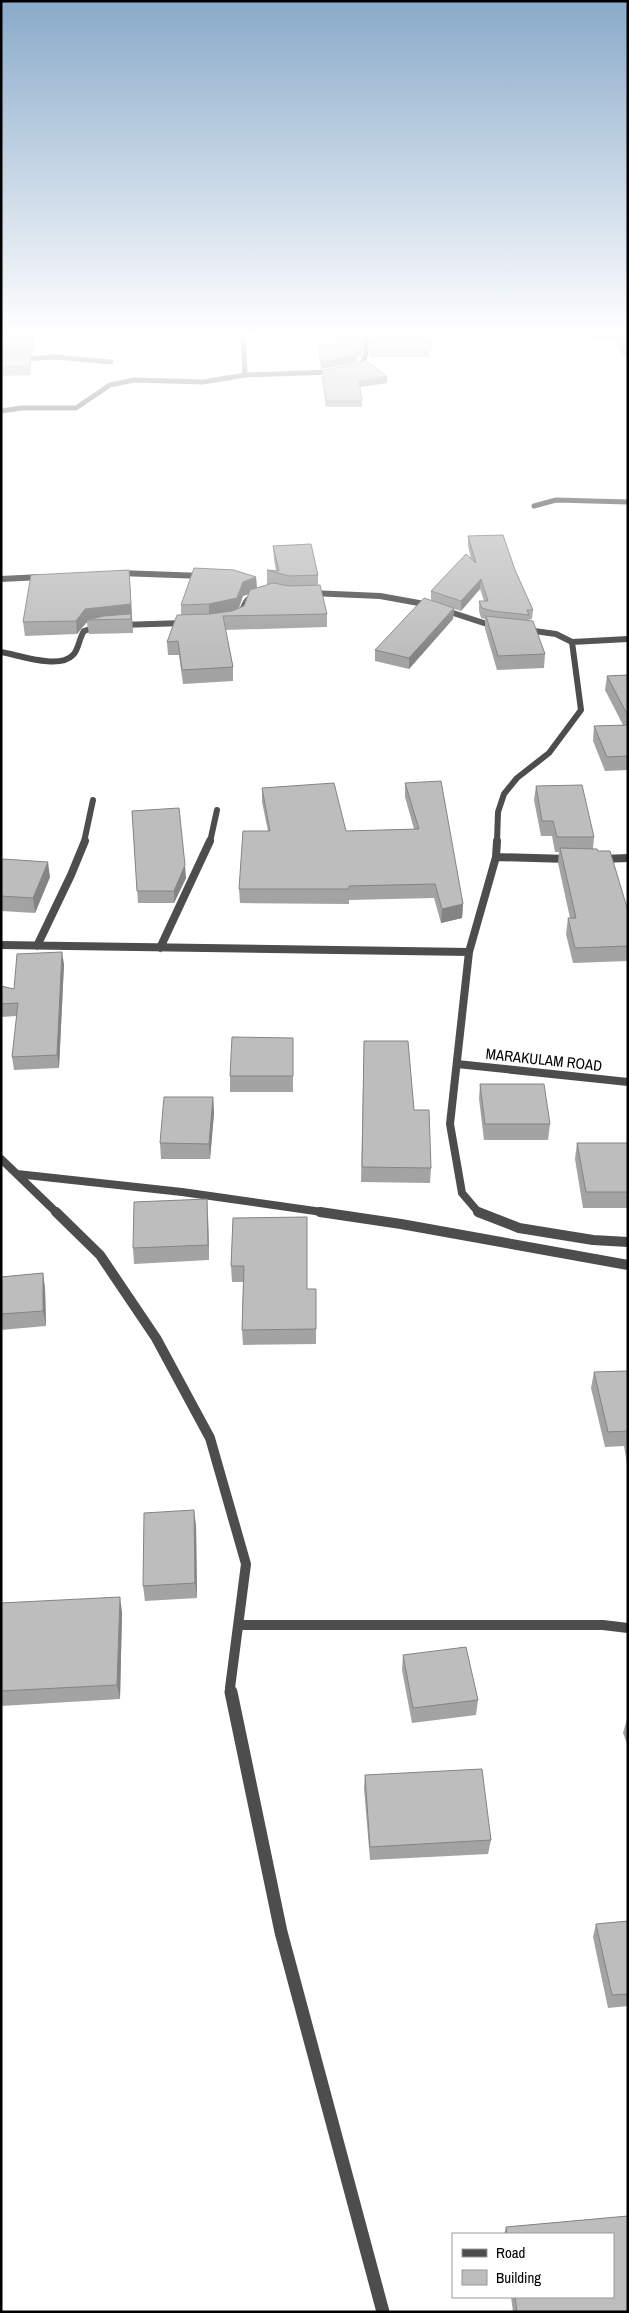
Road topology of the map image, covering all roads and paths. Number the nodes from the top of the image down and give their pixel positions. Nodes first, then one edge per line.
1 (628, 502) edge
2 (534, 506) dead end
3 (115, 573) edge
4 (209, 576) edge
5 (49, 577) edge
6 (1, 579) edge
7 (308, 593) edge
8 (264, 594) edge
9 (231, 621) edge
10 (193, 624) edge
11 (105, 625) edge
12 (115, 625) edge
13 (506, 628) edge
14 (522, 629) edge
15 (628, 639) edge
16 (572, 642) junction
17 (1, 652) edge
18 (93, 800) dead end
19 (217, 810) dead end
20 (496, 857) junction
21 (628, 858) edge
22 (575, 859) edge
23 (592, 859) edge
24 (1, 945) edge
25 (37, 946) junction
26 (160, 948) junction
27 (469, 952) junction
28 (457, 1064) junction
29 (628, 1082) edge
30 (1, 1159) edge
31 (17, 1174) junction
32 (628, 1242) edge
33 (628, 1265) edge
34 (239, 1625) junction
35 (628, 1628) edge
36 (382, 2312) edge

1 - 2 street
3 - 4 street
5 - 6 street
7 - 13 street
8 - 9 street
10 - 12 street
11 - 17 street
14 - 16 street
15 - 16 street
16 - 20 street
18 - 25 street
19 - 26 street
20 - 22 street
20 - 27 street
21 - 23 street
24 - 25 street
25 - 26 street
26 - 27 street
27 - 28 street
28 - 29 street, MARAKULAM ROAD
28 - 32 street
30 - 31 street
31 - 33 street
31 - 34 street
34 - 35 street
34 - 36 street

